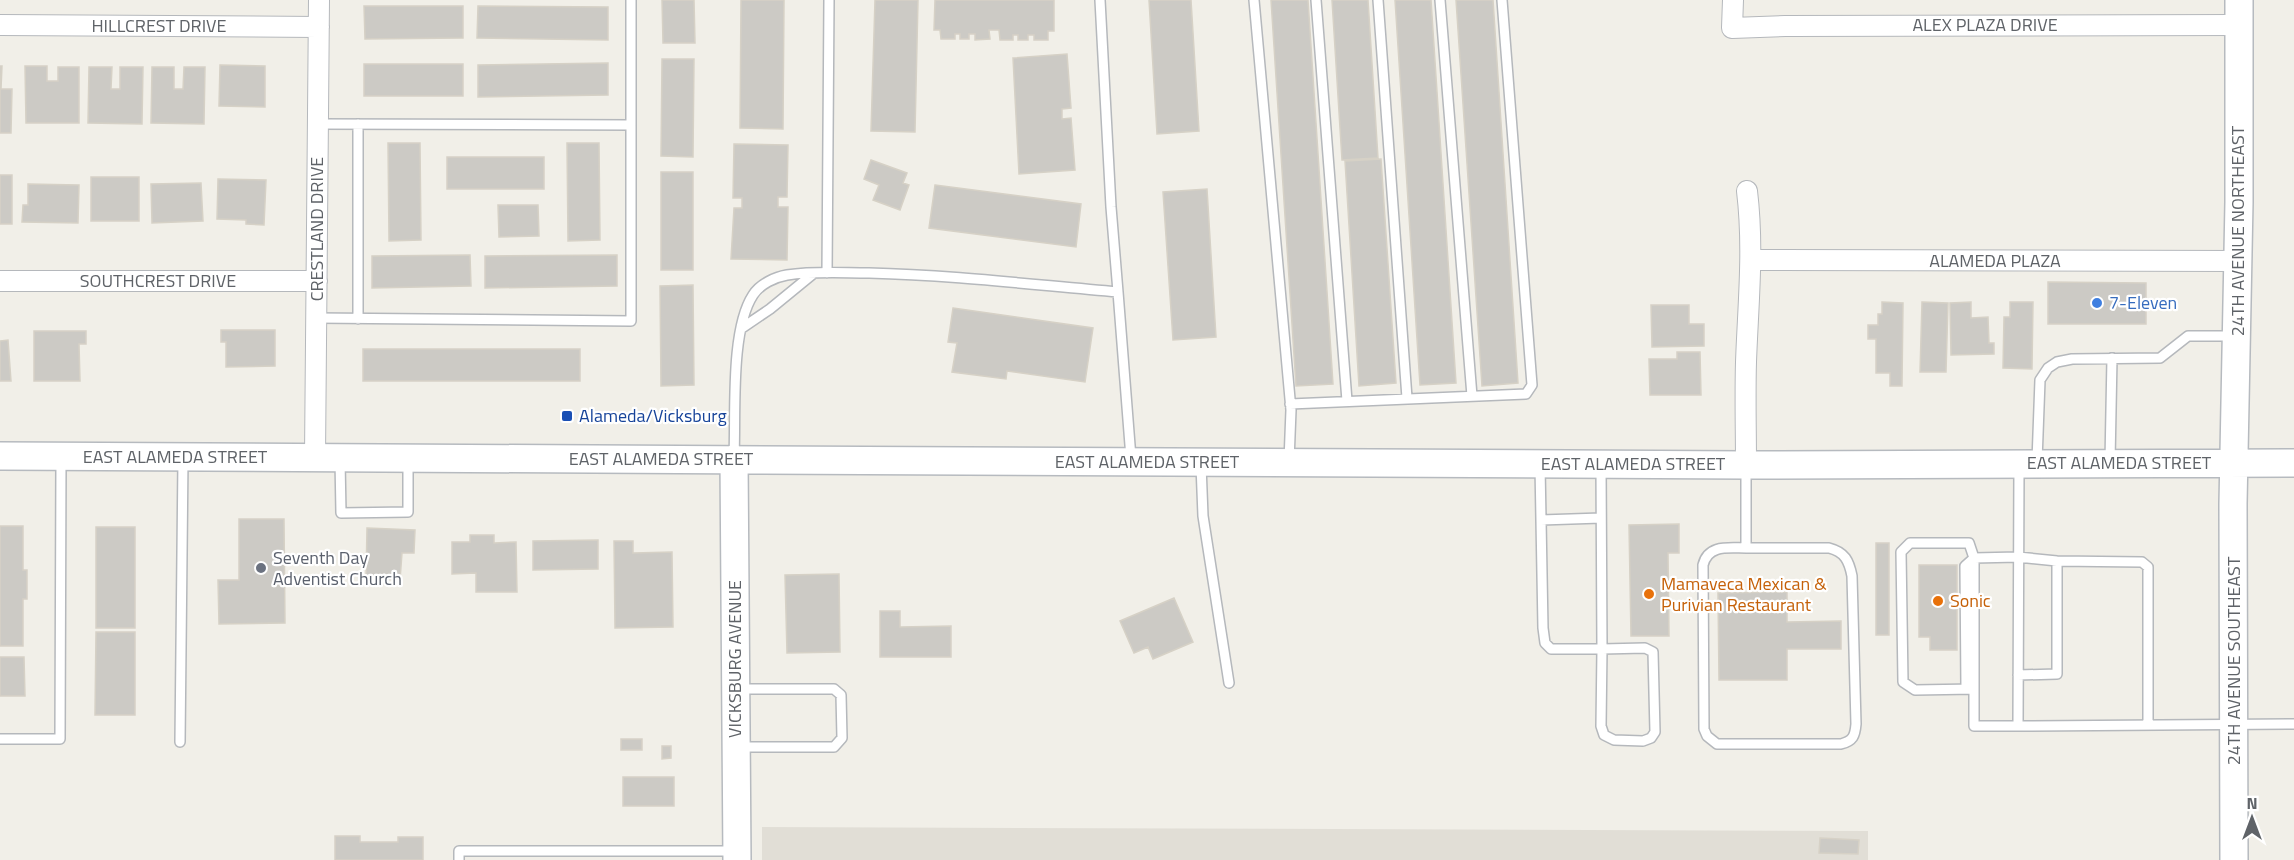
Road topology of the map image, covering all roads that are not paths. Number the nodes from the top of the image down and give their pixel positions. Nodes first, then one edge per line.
1 (318, 0) edge
2 (631, 0) edge
3 (829, 0) edge
4 (1100, 0) edge
5 (1254, 0) edge
6 (1316, 0) edge
7 (1378, 0) edge
8 (1440, 0) edge
9 (1502, 0) edge
10 (1733, 0) edge
11 (2238, 13) edge
12 (0, 25) edge
13 (319, 27) junction
14 (318, 124) junction
15 (358, 124) junction
16 (631, 125) junction
17 (1747, 191) dead end
18 (1752, 260) junction
19 (2238, 261) junction
20 (814, 273) junction
21 (827, 273) junction
22 (317, 280) junction
23 (0, 281) edge
24 (1118, 292) junction
25 (316, 318) junction
26 (358, 319) junction
27 (742, 328) junction
28 (2237, 336) junction
29 (2112, 358) junction
30 (1472, 396) junction
31 (1407, 398) junction
32 (1347, 401) junction
33 (1290, 404) junction
34 (0, 456) edge
35 (61, 456) junction
36 (183, 457) junction
37 (327, 457) junction
38 (408, 458) junction
39 (734, 459) junction
40 (1131, 462) junction
41 (2235, 462) junction
42 (1200, 463) junction
43 (1289, 463) junction
44 (2110, 463) junction
45 (2294, 463) edge
46 (1540, 464) junction
47 (1601, 464) junction
48 (2028, 464) junction
49 (1746, 465) junction
50 (1601, 518) junction
51 (1541, 520) junction
52 (1746, 548) junction
53 (2018, 557) junction
54 (1974, 558) junction
55 (2057, 561) junction
56 (1602, 649) junction
57 (2018, 675) junction
58 (1229, 683) dead end
59 (1970, 688) junction
60 (736, 689) junction
61 (2294, 724) edge
62 (2148, 725) junction
63 (2235, 725) junction
64 (2018, 726) junction
65 (0, 739) edge
66 (180, 742) dead end
67 (736, 747) junction
68 (737, 856) edge
69 (459, 860) edge
70 (2234, 860) edge

1 - 13 street, CRESTLAND DRIVE
2 - 16 lane
3 - 21 lane
4 - 24 lane
5 - 33 lane
6 - 32 lane
7 - 31 lane
8 - 30 lane
9 - 30 lane
10 - 11 street, ALEX PLAZA DRIVE
11 - 19 street, 24TH AVENUE NORTHEAST
12 - 13 street, HILLCREST DRIVE
13 - 14 street, CRESTLAND DRIVE
14 - 15 lane
14 - 22 street, CRESTLAND DRIVE
15 - 16 lane
15 - 26 lane
16 - 26 lane
17 - 18 street
18 - 19 street, ALAMEDA PLAZA
18 - 49 street
19 - 28 street, 24TH AVENUE NORTHEAST
20 - 21 lane
20 - 27 lane
20 - 27 lane
21 - 24 lane
22 - 23 street, SOUTHCREST DRIVE
22 - 25 street, CRESTLAND DRIVE
24 - 40 lane
25 - 26 lane
25 - 37 street, CRESTLAND DRIVE
27 - 39 lane
28 - 29 lane
28 - 41 street, 24TH AVENUE NORTHEAST
29 - 44 lane
29 - 48 lane
30 - 31 lane
31 - 32 lane
32 - 33 lane
33 - 43 lane
34 - 35 street, EAST ALAMEDA STREET
35 - 36 street, EAST ALAMEDA STREET
35 - 65 lane
36 - 37 street, EAST ALAMEDA STREET
36 - 66 lane
37 - 38 street, EAST ALAMEDA STREET
37 - 38 lane
38 - 39 street, EAST ALAMEDA STREET
39 - 40 street, EAST ALAMEDA STREET
39 - 60 street, VICKSBURG AVENUE
40 - 42 street, EAST ALAMEDA STREET
41 - 44 street, EAST ALAMEDA STREET
41 - 45 street, EAST ALAMEDA STREET
41 - 63 street, 24TH AVENUE SOUTHEAST
42 - 43 street, EAST ALAMEDA STREET
42 - 58 lane
43 - 46 street, EAST ALAMEDA STREET
44 - 48 street, EAST ALAMEDA STREET
46 - 47 street, EAST ALAMEDA STREET
46 - 51 lane
47 - 49 street, EAST ALAMEDA STREET
47 - 50 lane
48 - 49 street, EAST ALAMEDA STREET
48 - 53 lane
49 - 52 lane
50 - 51 lane
50 - 56 lane
51 - 56 lane
52 - 52 lane
53 - 54 lane
53 - 55 lane
53 - 57 lane
54 - 59 lane
54 - 59 lane
55 - 57 lane
55 - 62 lane
56 - 56 lane
57 - 64 lane
59 - 64 lane
60 - 67 street, VICKSBURG AVENUE
60 - 67 lane
61 - 63 lane
62 - 63 lane
62 - 64 lane
63 - 70 street, 24TH AVENUE SOUTHEAST
67 - 68 street, VICKSBURG AVENUE
68 - 69 lane

